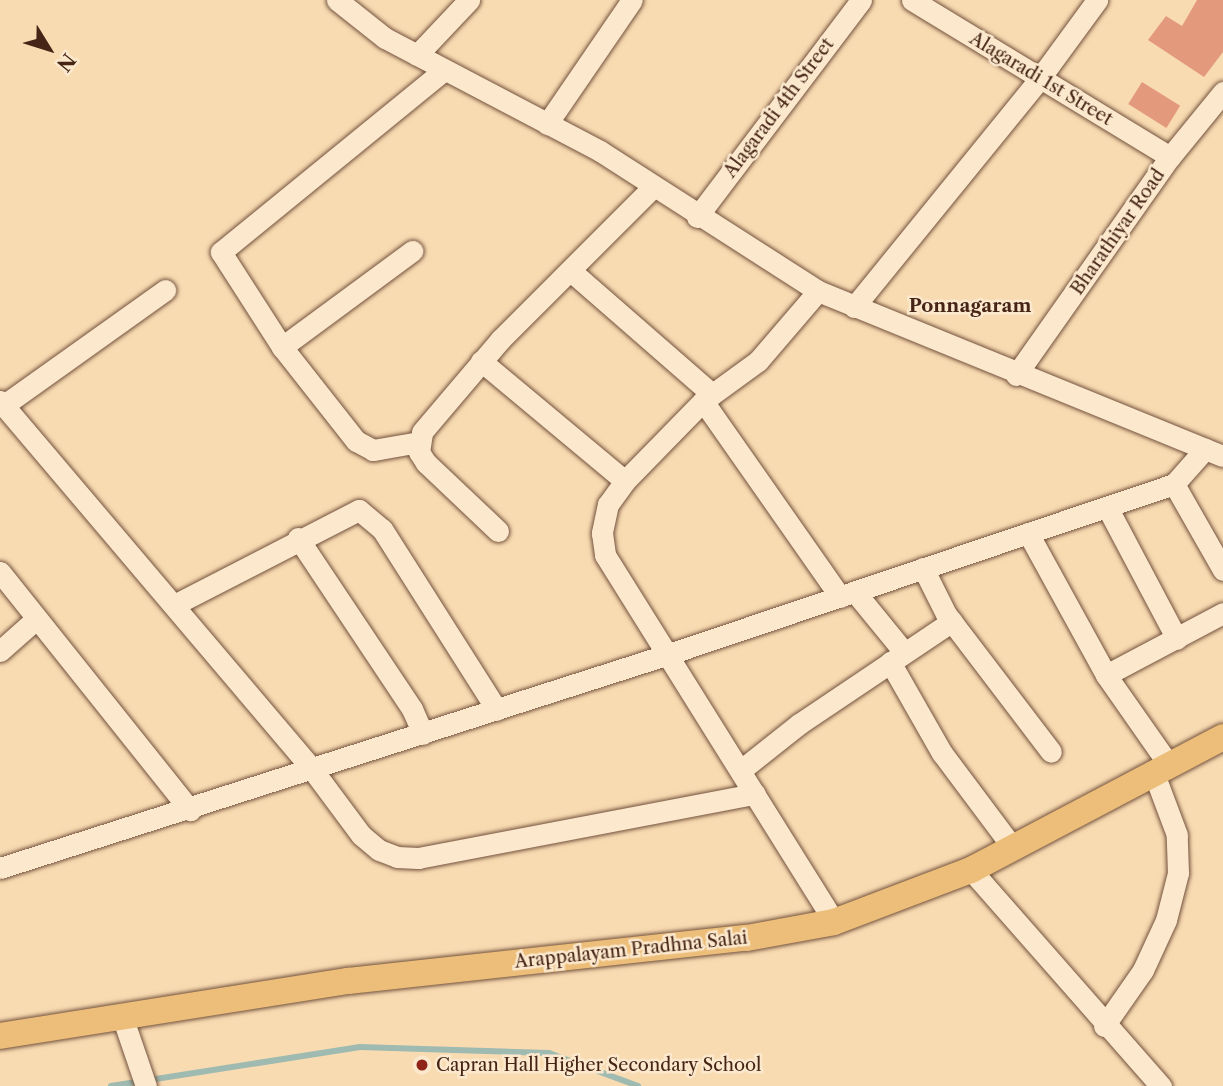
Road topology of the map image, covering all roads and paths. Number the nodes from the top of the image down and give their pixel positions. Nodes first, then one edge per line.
1 (337, 0) edge
2 (469, 0) edge
3 (632, 0) edge
4 (861, 0) edge
5 (912, 0) edge
6 (1097, 0) edge
7 (417, 55) junction
8 (444, 70) junction
9 (1040, 78) junction
10 (1223, 92) edge
11 (547, 124) junction
12 (1170, 157) junction
13 (653, 187) junction
14 (697, 216) junction
15 (412, 251) dead end
16 (572, 272) junction
17 (165, 290) dead end
18 (818, 291) junction
19 (854, 307) junction
20 (282, 346) junction
21 (481, 361) junction
22 (1016, 375) junction
23 (707, 397) junction
24 (2, 403) edge
25 (419, 442) junction
26 (1217, 454) edge
27 (625, 481) junction
28 (1174, 484) junction
29 (1107, 507) junction
30 (498, 531) dead end
31 (1028, 533) junction
32 (298, 538) junction
33 (923, 568) junction
34 (1223, 570) edge
35 (0, 572) edge
36 (847, 594) junction
37 (174, 605) junction
38 (1223, 613) edge
39 (36, 619) junction
40 (952, 621) junction
41 (1178, 639) junction
42 (0, 651) edge
43 (669, 654) junction
44 (897, 657) junction
45 (1106, 675) junction
46 (497, 710) junction
47 (423, 734) junction
48 (1223, 737) edge
49 (1051, 752) dead end
50 (1161, 768) junction
51 (312, 769) junction
52 (741, 770) junction
53 (755, 794) junction
54 (190, 810) junction
55 (1013, 848) junction
56 (0, 868) edge
57 (971, 870) junction
58 (834, 922) junction
59 (123, 1019) junction
60 (1104, 1026) junction
61 (0, 1035) edge
62 (146, 1086) edge
63 (1161, 1086) edge

1 - 7 street
2 - 7 street
3 - 11 street
4 - 14 street, Alagaradi 4th Street
5 - 9 street, Alagaradi 1st Street
6 - 9 street
7 - 8 street
8 - 11 street
8 - 20 street
9 - 12 street, Alagaradi 1st Street
9 - 19 street
10 - 12 street, Bharathiyar Road
11 - 13 street
12 - 22 street, Bharathiyar Road
13 - 14 street
13 - 16 street
14 - 18 street
15 - 20 street
16 - 21 street
16 - 23 street
17 - 24 street
18 - 19 street
18 - 23 street
19 - 22 street
20 - 25 street
21 - 25 street
21 - 27 street
22 - 26 street
23 - 27 street
23 - 36 street
24 - 37 street
25 - 30 street
26 - 28 street
27 - 43 street
28 - 29 street
28 - 34 street
29 - 31 street
29 - 41 street
31 - 33 street
31 - 45 street
32 - 37 street
32 - 46 street
32 - 47 street
33 - 36 street
33 - 40 street
35 - 39 street
36 - 43 street
36 - 44 street
37 - 51 street
38 - 41 street
39 - 42 street
39 - 54 street
40 - 44 street
40 - 49 street
41 - 45 street
43 - 46 street
43 - 52 street
44 - 52 street
44 - 55 street
45 - 50 street
46 - 47 street
47 - 51 street
48 - 50 main road, Arappalayam Pradhna Salai
50 - 55 main road, Arappalayam Pradhna Salai
50 - 60 street
51 - 53 street
51 - 54 street
52 - 53 street
53 - 58 street
54 - 56 street
55 - 57 main road, Arappalayam Pradhna Salai
57 - 58 main road, Arappalayam Pradhna Salai
57 - 60 street
58 - 59 main road, Arappalayam Pradhna Salai
59 - 61 main road, Arappalayam Pradhna Salai
59 - 62 street
60 - 63 street

